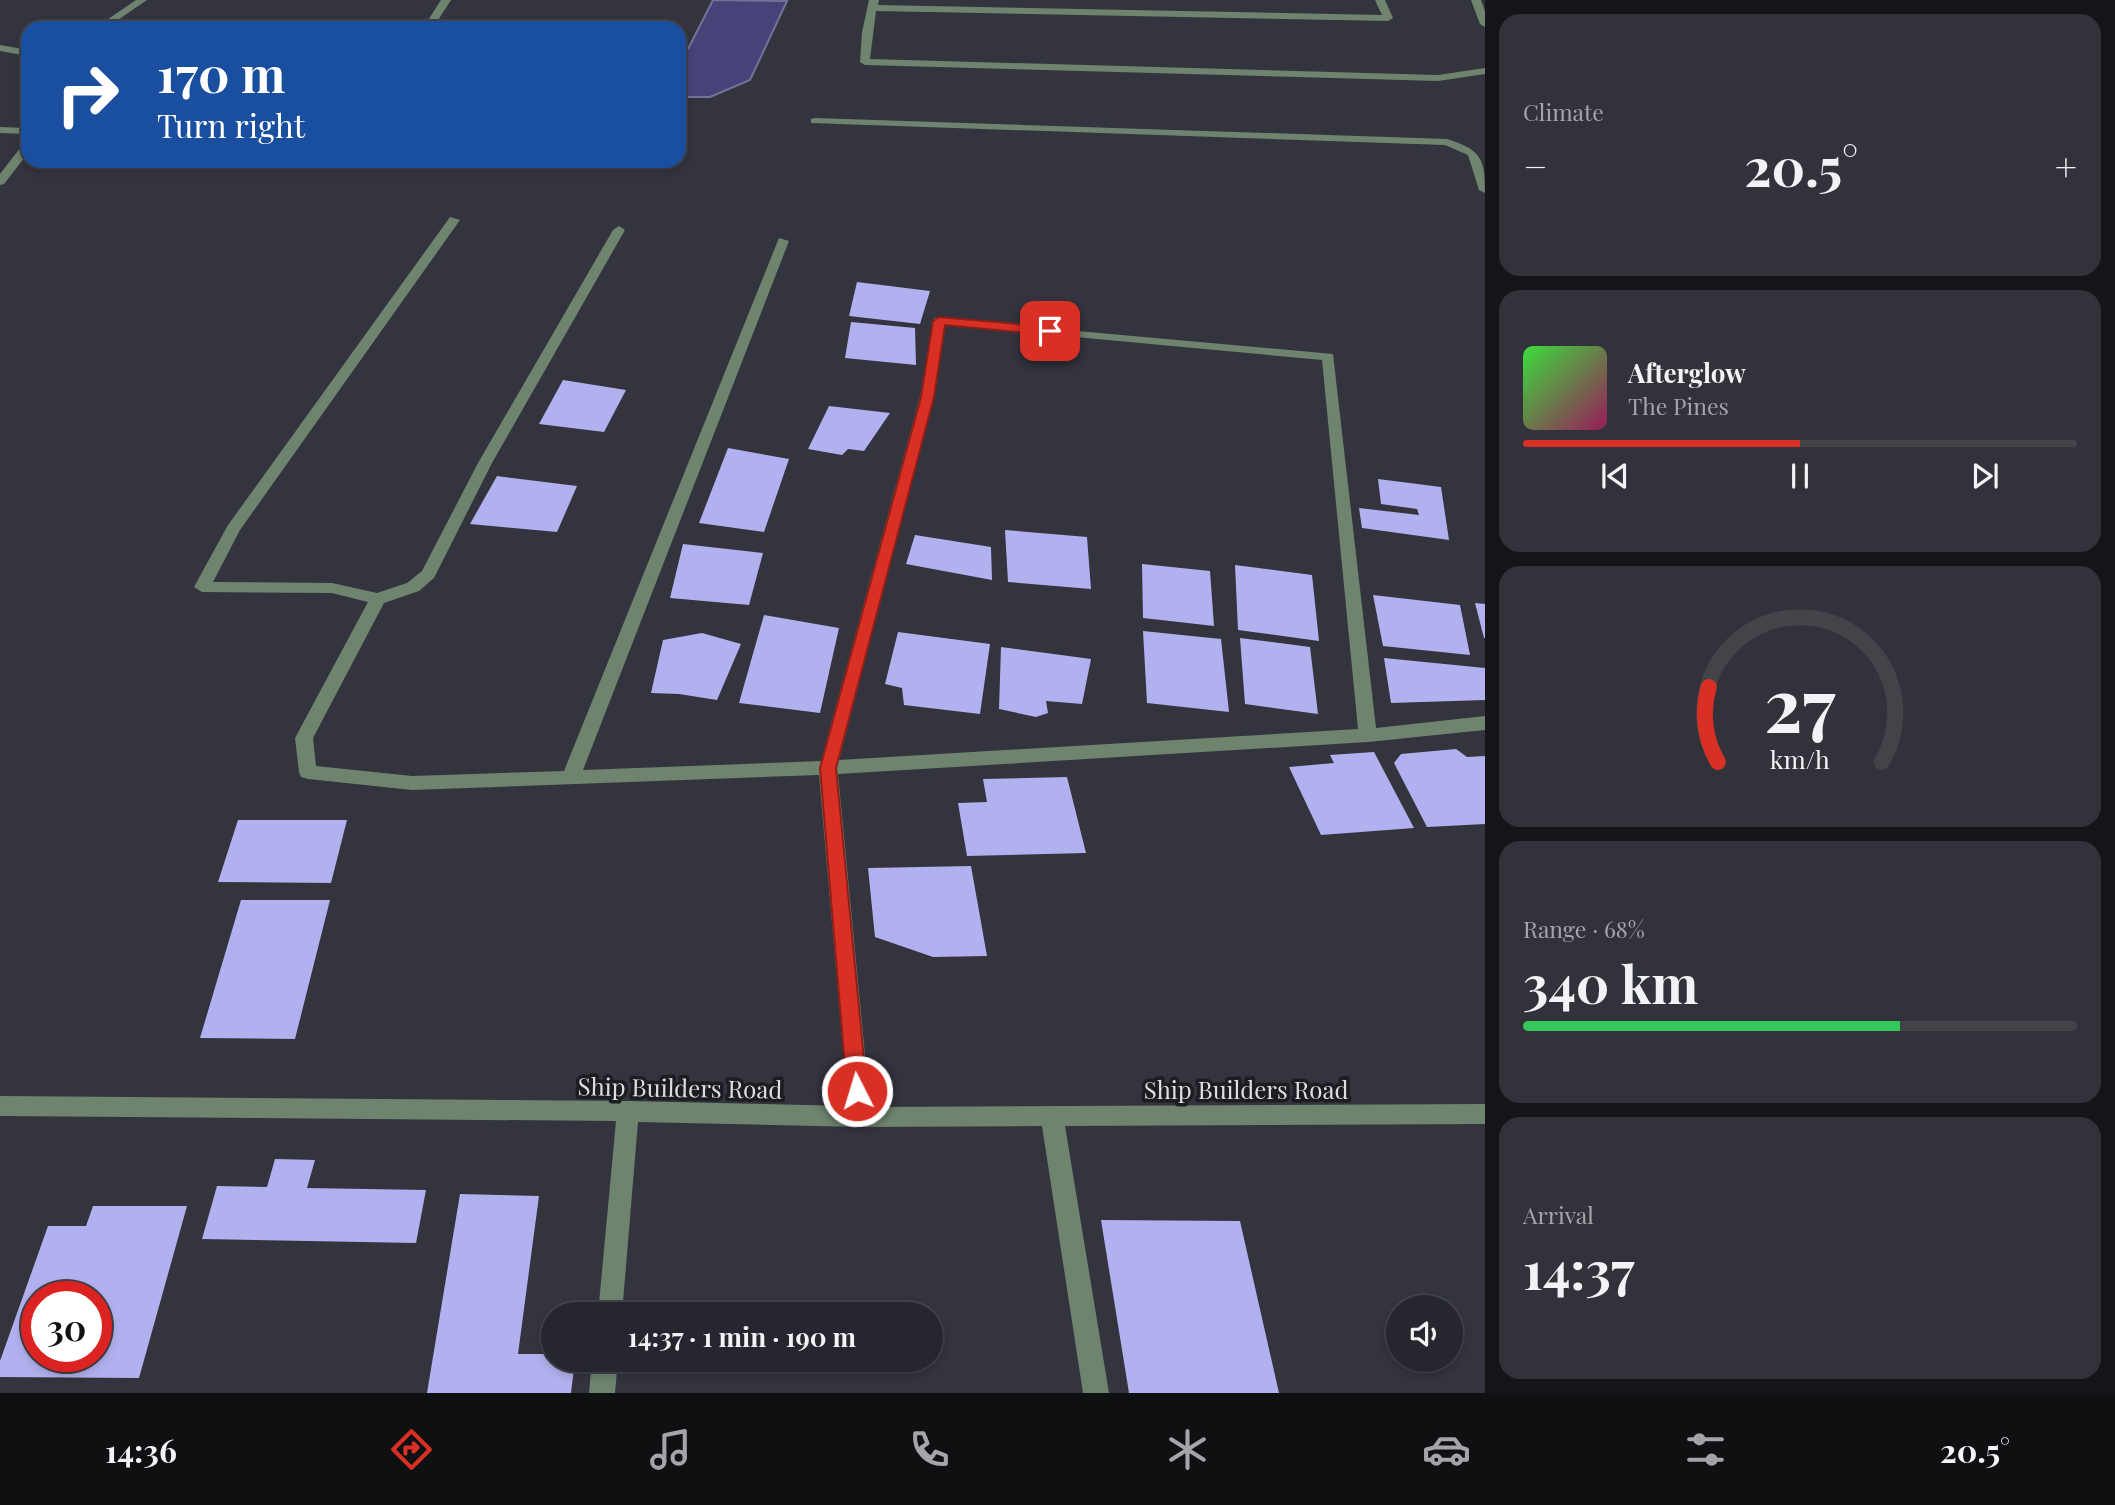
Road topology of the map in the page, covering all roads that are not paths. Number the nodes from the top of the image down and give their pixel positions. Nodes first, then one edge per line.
1 (142, 0) edge
2 (446, 0) edge
3 (1380, 0) edge
4 (1476, 0) edge
5 (873, 4) edge
6 (110, 21) edge
7 (432, 21) edge
8 (1485, 24) edge
9 (0, 48) edge
10 (21, 52) edge
11 (1485, 71) edge
12 (814, 121) dead end
13 (0, 130) edge
14 (21, 131) edge
15 (21, 156) edge
16 (1482, 169) edge
17 (0, 181) edge
18 (1485, 190) edge
19 (454, 220) dead end
20 (619, 230) dead end
21 (783, 241) dead end
22 (378, 599) junction
23 (1485, 723) edge
24 (1368, 735) junction
25 (828, 768) junction
26 (571, 777) junction
27 (0, 1106) edge
28 (628, 1111) junction
29 (1485, 1114) edge
30 (1052, 1117) junction
31 (860, 1118) junction
32 (611, 1302) edge
33 (605, 1372) edge
34 (603, 1393) edge
35 (1096, 1393) edge

1 - 6 street
2 - 7 street
3 - 5 street
4 - 8 street
5 - 11 street
9 - 10 street
12 - 16 street
13 - 14 street
15 - 17 street
16 - 18 street
19 - 22 street
20 - 22 street
21 - 26 street
22 - 26 street
23 - 24 street
24 - 25 street
24 - 25 street
25 - 26 street
25 - 31 street
27 - 28 street, Ship Builders Road
28 - 31 street, Ship Builders Road
28 - 32 street
29 - 30 street, Ship Builders Road
30 - 31 street, Ship Builders Road
30 - 35 street
33 - 34 street

